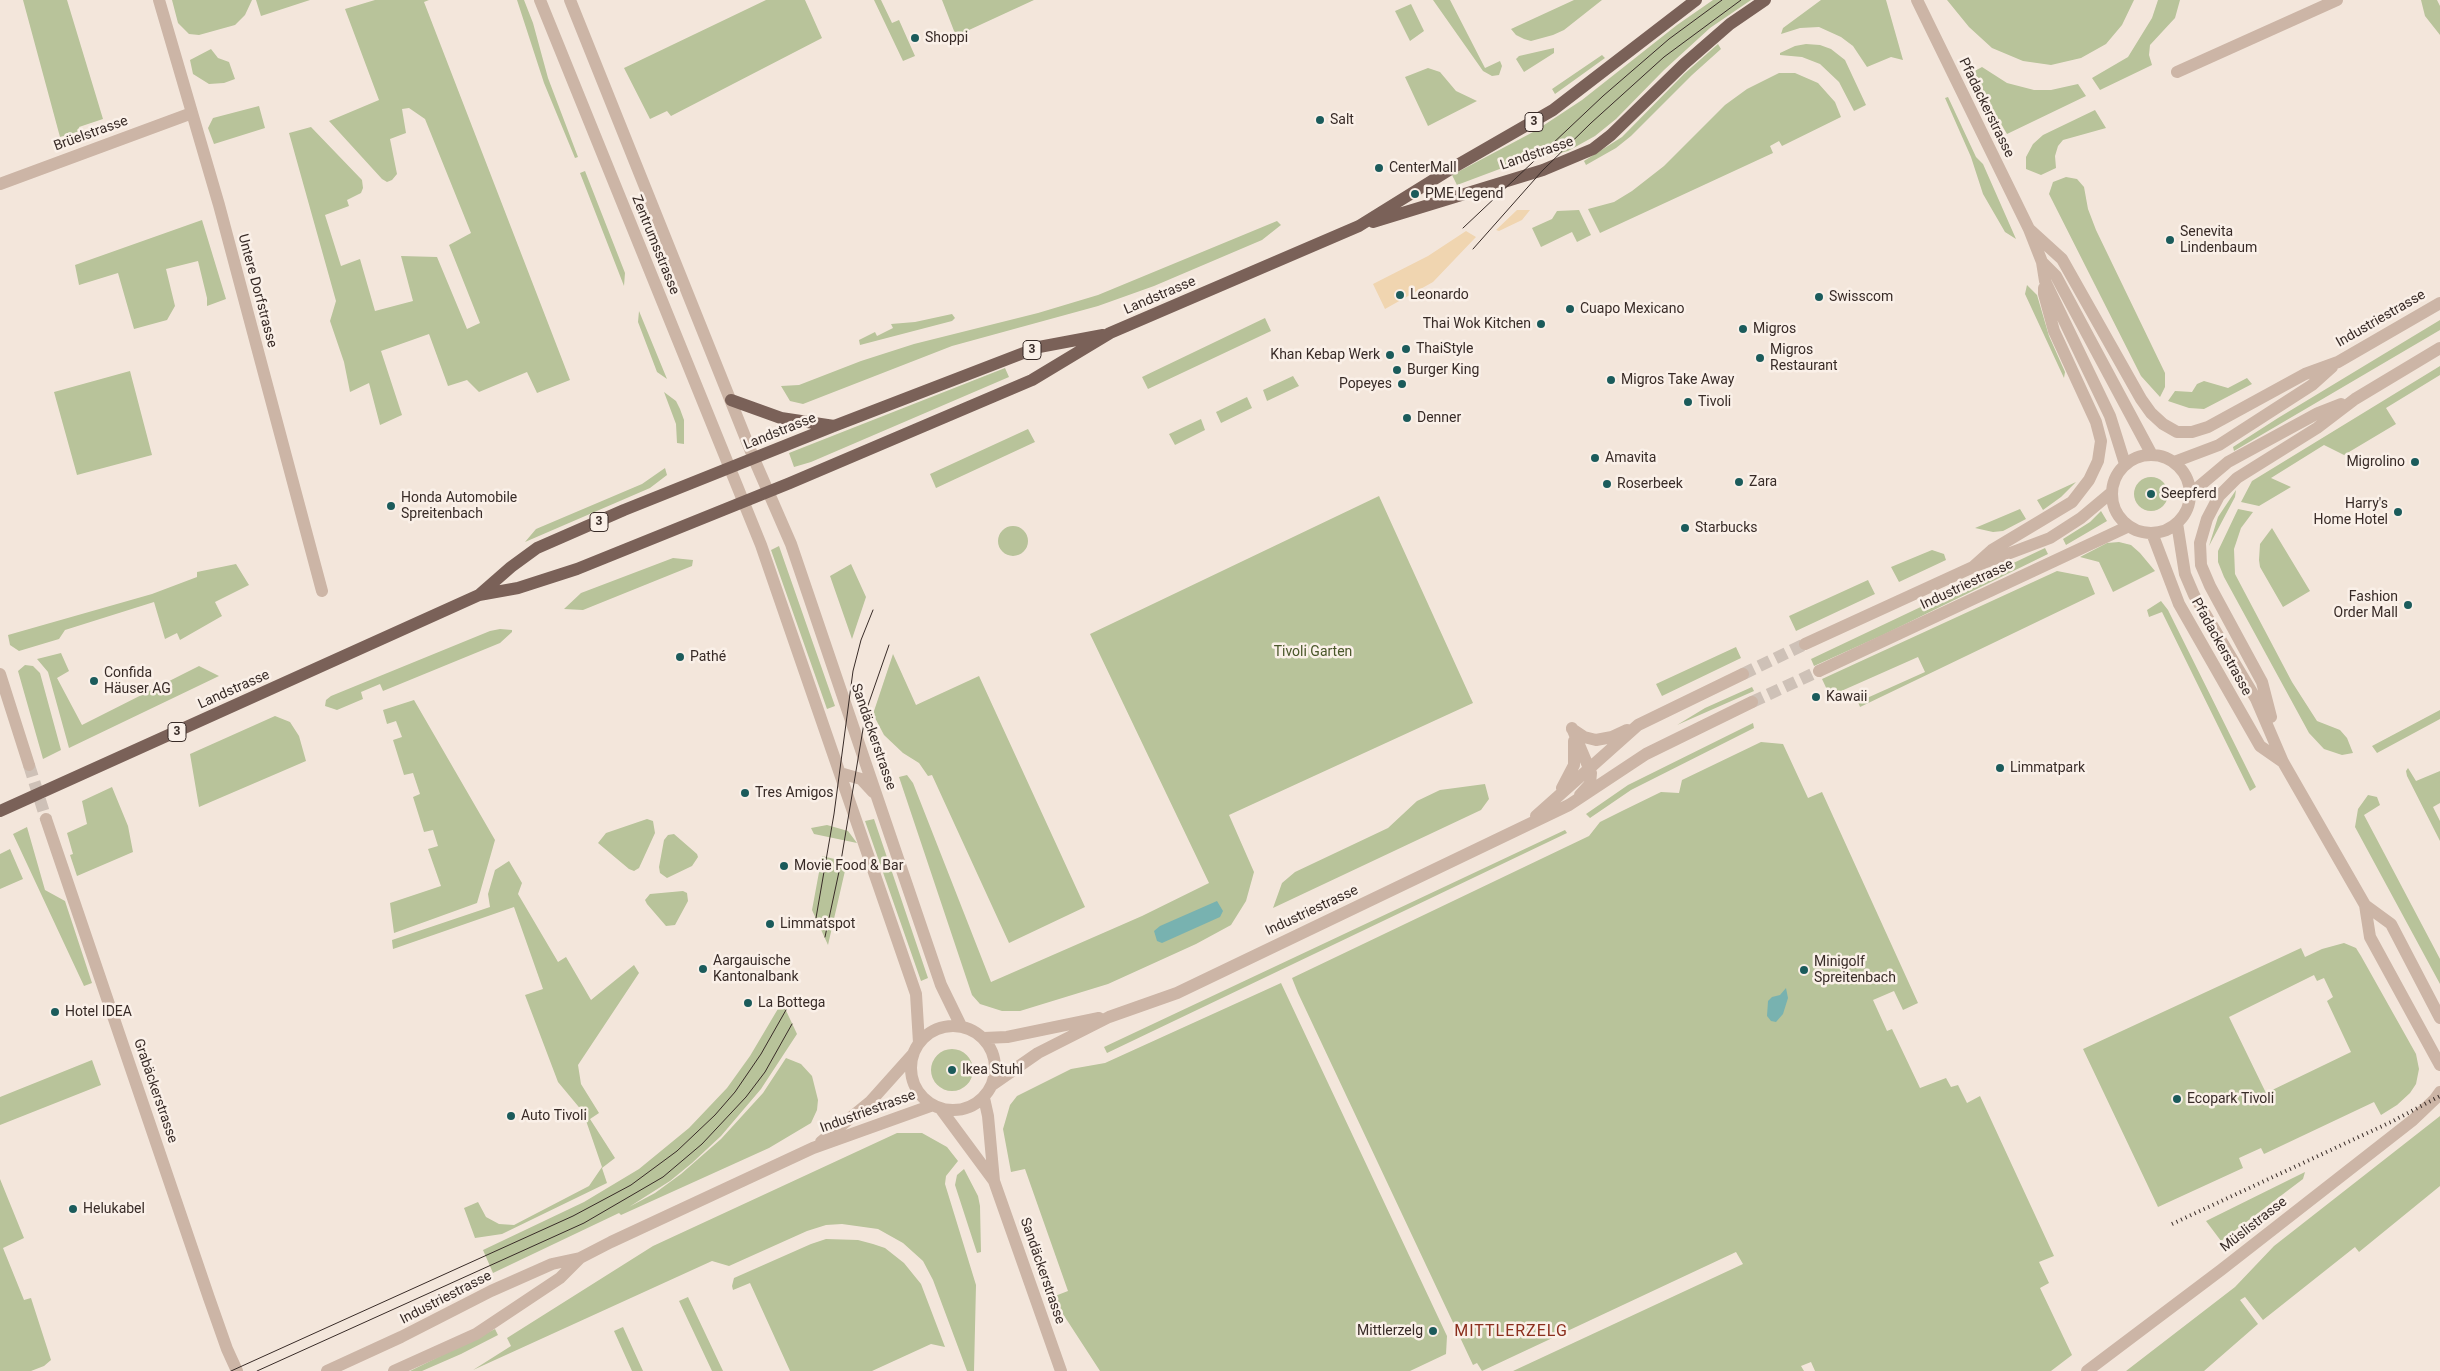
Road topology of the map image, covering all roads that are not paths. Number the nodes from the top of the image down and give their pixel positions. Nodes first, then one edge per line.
1 (158, 0) edge
2 (540, 0) edge
3 (570, 0) edge
4 (1696, 0) edge
5 (1765, 0) edge
6 (1917, 0) edge
7 (2337, 0) edge
8 (2177, 72) dead end
9 (192, 113) junction
10 (0, 184) edge
11 (1359, 226) junction
12 (2029, 229) junction
13 (2042, 262) junction
14 (2045, 281) junction
15 (2440, 303) edge
16 (1110, 333) junction
17 (2440, 348) edge
18 (2338, 362) junction
19 (2355, 398) junction
20 (731, 400) junction
21 (834, 426) junction
22 (2177, 432) joint
23 (2152, 454) junction
24 (754, 459) junction
25 (2174, 462) junction
26 (2125, 464) junction
27 (730, 468) junction
28 (2089, 480) joint
29 (769, 492) junction
30 (2112, 492) junction
31 (2190, 494) junction
32 (743, 502) junction
33 (2177, 523) junction
34 (2129, 526) junction
35 (2152, 533) junction
36 (1973, 567) junction
37 (322, 591) dead end
38 (479, 595) junction
39 (1805, 644) tunnel mouth
40 (1819, 671) tunnel mouth
41 (0, 674) edge
42 (1743, 674) tunnel mouth
43 (1752, 702) tunnel mouth
44 (1638, 725) junction
45 (1572, 728) junction
46 (2283, 762) junction
47 (29, 765) tunnel mouth
48 (1590, 768) junction
49 (840, 773) junction
50 (1613, 775) junction
51 (877, 797) junction
52 (1554, 800) junction
53 (1569, 805) junction
54 (0, 811) edge
55 (46, 819) tunnel mouth
56 (1525, 826) junction
57 (2365, 905) junction
58 (1109, 1017) junction
59 (2440, 1018) edge
60 (961, 1026) junction
61 (984, 1038) junction
62 (916, 1048) junction
63 (2440, 1064) edge
64 (992, 1085) junction
65 (2438, 1095) edge
66 (984, 1098) junction
67 (936, 1107) junction
68 (813, 1148) junction
69 (994, 1182) junction
70 (580, 1258) junction
71 (237, 1371) edge
72 (327, 1371) edge
73 (394, 1371) edge
74 (1061, 1371) edge
75 (2087, 1371) edge

1 - 9 street, Untere Dorfstrasse
2 - 27 street, Zentrumsstrasse
3 - 20 street, Zentrumsstrasse
4 - 11 main road, Landstrasse / 3
5 - 11 main road, Landstrasse / 3
6 - 12 street, Pfadackerstrasse
7 - 8 street
9 - 10 street, Brüelstrasse
9 - 37 street, Untere Dorfstrasse
11 - 16 main road, Landstrasse / 3
12 - 13 street, Pfadackerstrasse
12 - 22 street, Pfadackerstrasse
13 - 14 street, Pfadackerstrasse
13 - 23 street, Pfadackerstrasse
14 - 26 street, Pfadackerstrasse
14 - 28 street, Pfadackerstrasse
15 - 18 street, Industriestrasse
16 - 21 main road, Landstrasse / 3
16 - 29 main road, Landstrasse / 3
17 - 19 street
18 - 22 street, Industriestrasse
18 - 25 street, Industriestrasse
19 - 31 street
19 - 46 street, Pfadackerstrasse
20 - 21 main road
20 - 24 street, Zentrumsstrasse
21 - 24 main road, Landstrasse / 3
23 - 25 street
23 - 26 street
24 - 27 main road, Landstrasse / 3
24 - 29 street, Sandäckerstrasse
25 - 31 street
26 - 30 street
27 - 32 street, Zentrumsstrasse
27 - 38 main road, Landstrasse / 3
28 - 36 street, Industriestrasse
29 - 32 main road, Landstrasse / 3
29 - 51 street, Sandäckerstrasse
30 - 34 street
30 - 36 street, Industriestrasse
31 - 33 street
32 - 38 main road, Landstrasse / 3
32 - 49 street
33 - 35 street
33 - 46 street, Pfadackerstrasse
34 - 35 street
34 - 40 street, Industriestrasse
35 - 46 street, Pfadackerstrasse
36 - 39 street, Industriestrasse
38 - 54 main road, Landstrasse / 3
41 - 47 street
42 - 44 street, Industriestrasse
43 - 50 street, Industriestrasse
44 - 45 street
44 - 48 street, Industriestrasse
45 - 48 street
45 - 52 street
46 - 57 street, Pfadackerstrasse
48 - 50 street
48 - 52 street, Industriestrasse
48 - 53 street
49 - 51 street
49 - 62 street
50 - 53 street, Industriestrasse
51 - 60 street, Sandäckerstrasse
52 - 56 street, Industriestrasse
53 - 56 street, Industriestrasse
55 - 71 street, Grabäckerstrasse
56 - 58 street, Industriestrasse
57 - 59 street, Pfadackerstrasse
57 - 63 street, Pfadackerstrasse
58 - 61 street, Industriestrasse
58 - 64 street, Industriestrasse
60 - 61 street
60 - 62 street
61 - 64 street
62 - 67 street
62 - 68 street, Industriestrasse
64 - 66 street
65 - 75 street, Müslistrasse
66 - 67 street
66 - 69 street, Sandäckerstrasse
67 - 68 street, Industriestrasse
67 - 69 street, Sandäckerstrasse
68 - 70 street, Industriestrasse
69 - 74 street, Sandäckerstrasse
70 - 72 street, Industriestrasse
70 - 73 street, Industriestrasse

